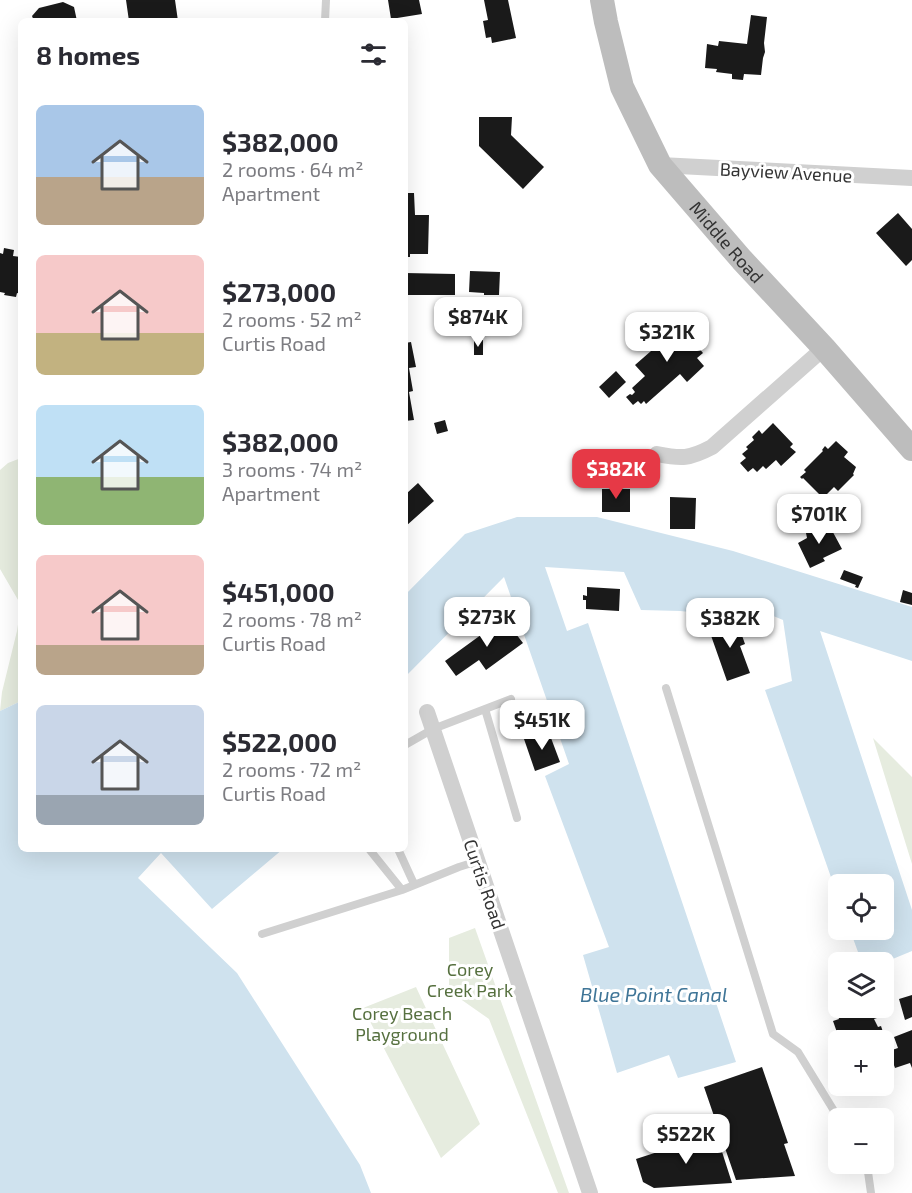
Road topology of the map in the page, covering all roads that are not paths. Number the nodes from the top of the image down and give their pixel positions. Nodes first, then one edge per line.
1 (326, 0) edge
2 (602, 0) edge
3 (325, 18) edge
4 (660, 165) junction
5 (912, 178) edge
6 (824, 348) junction
7 (912, 449) edge
8 (657, 454) dead end
9 (666, 688) dead end
10 (511, 699) dead end
11 (485, 709) junction
12 (427, 712) dead end
13 (433, 729) junction
14 (408, 743) edge
15 (517, 818) dead end
16 (371, 852) edge
17 (399, 852) edge
18 (478, 861) junction
19 (414, 884) junction
20 (402, 890) junction
21 (262, 934) dead end
22 (832, 1108) edge
23 (868, 1174) edge
24 (590, 1193) edge
25 (871, 1193) edge

1 - 3 lane
2 - 4 main road, Middle Road
4 - 5 street, Bayview Avenue
4 - 6 main road, Middle Road
6 - 7 main road, Middle Road
6 - 8 street
9 - 22 lane
10 - 11 lane
11 - 13 lane
11 - 15 lane
12 - 13 street, Curtis Road
13 - 14 lane
13 - 18 street, Curtis Road
16 - 20 lane
17 - 19 lane
18 - 19 lane
18 - 24 street, Curtis Road
19 - 20 lane
20 - 21 lane
23 - 25 lane

